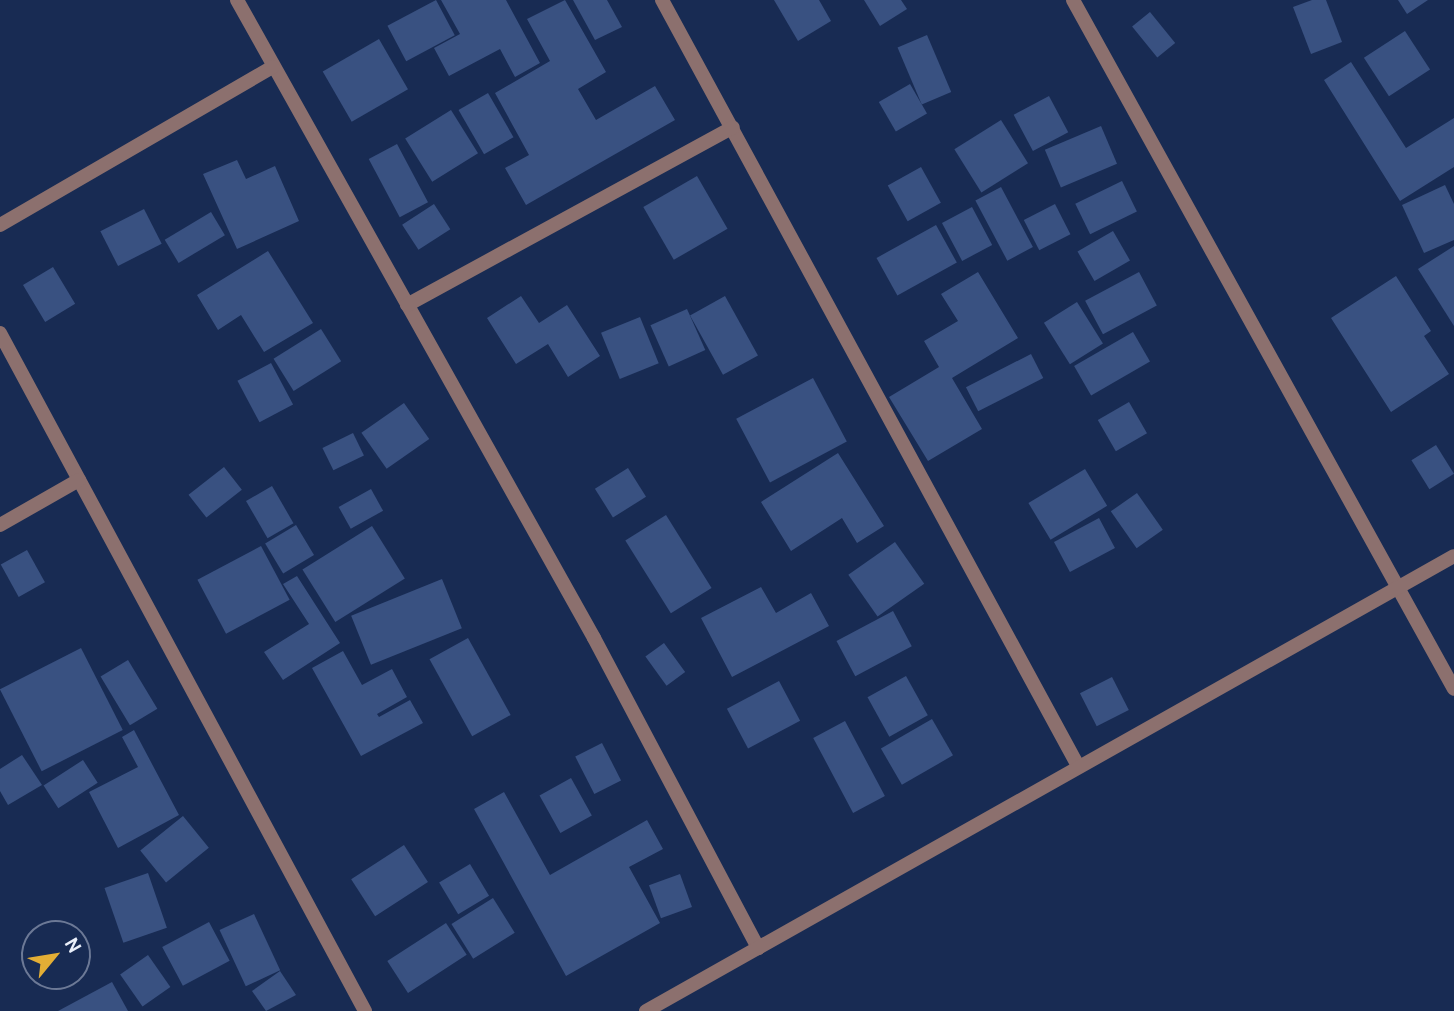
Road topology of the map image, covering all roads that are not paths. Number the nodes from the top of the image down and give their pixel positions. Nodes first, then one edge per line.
1 (237, 0) edge
2 (662, 0) edge
3 (1073, 0) edge
4 (273, 67) junction
5 (733, 127) junction
6 (0, 225) edge
7 (407, 304) junction
8 (0, 333) edge
9 (79, 480) junction
10 (0, 525) edge
11 (1454, 556) edge
12 (1398, 586) junction
13 (1454, 689) edge
14 (1077, 764) junction
15 (758, 948) junction
16 (365, 1011) edge
17 (646, 1011) edge

1 - 4 street
2 - 5 street
3 - 12 street
4 - 6 street
4 - 7 street
5 - 7 street
5 - 14 street
7 - 15 street
8 - 9 street
9 - 10 street
9 - 16 street
11 - 12 street
12 - 13 street
12 - 14 street
14 - 15 street
15 - 17 street

